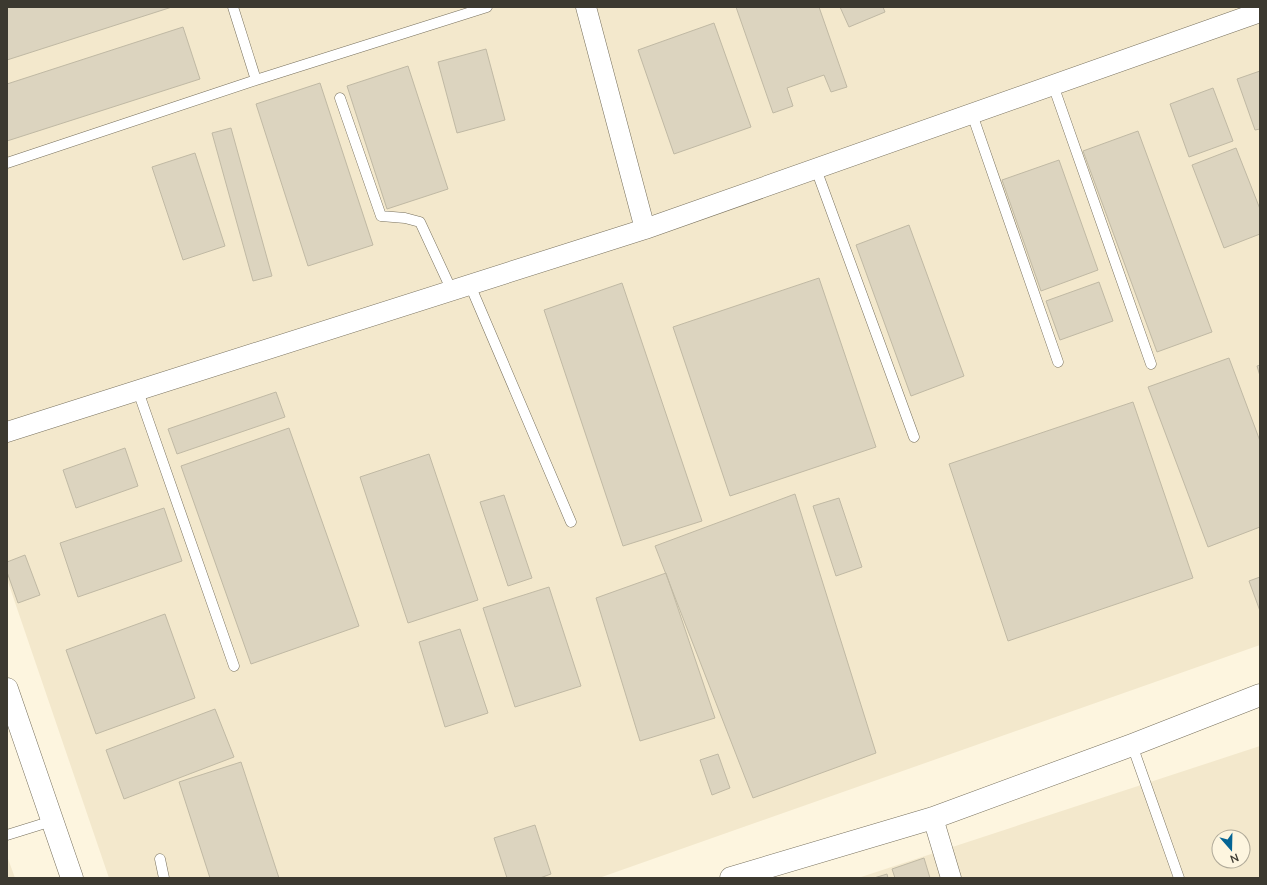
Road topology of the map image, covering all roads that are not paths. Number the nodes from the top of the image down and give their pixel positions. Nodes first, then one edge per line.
1 (233, 7) edge
2 (487, 7) edge
3 (586, 7) edge
4 (1260, 12) edge
5 (256, 80) junction
6 (1053, 85) junction
7 (340, 98) dead end
8 (972, 114) junction
9 (7, 163) edge
10 (816, 169) junction
11 (646, 229) junction
12 (461, 288) junction
13 (1058, 362) dead end
14 (1151, 364) dead end
15 (138, 391) junction
16 (7, 432) edge
17 (914, 437) dead end
18 (571, 522) dead end
19 (234, 666) dead end
20 (7, 689) edge
21 (1260, 695) edge
22 (1132, 745) junction
23 (933, 818) junction
24 (52, 821) junction
25 (7, 835) edge
26 (160, 859) dead end
27 (72, 878) edge
28 (164, 878) edge
29 (731, 878) edge
30 (951, 878) edge
31 (1180, 878) edge

1 - 5 lane
2 - 5 lane
3 - 11 street
4 - 6 street
5 - 9 lane
6 - 8 street
6 - 14 lane
7 - 12 lane
8 - 10 street
8 - 13 lane
10 - 11 street
10 - 17 lane
11 - 12 street
12 - 15 street
12 - 18 lane
15 - 16 street
15 - 19 lane
20 - 24 street
21 - 22 street
22 - 23 street
22 - 31 lane
23 - 29 street
23 - 30 street
24 - 25 lane
24 - 27 street
26 - 28 lane

